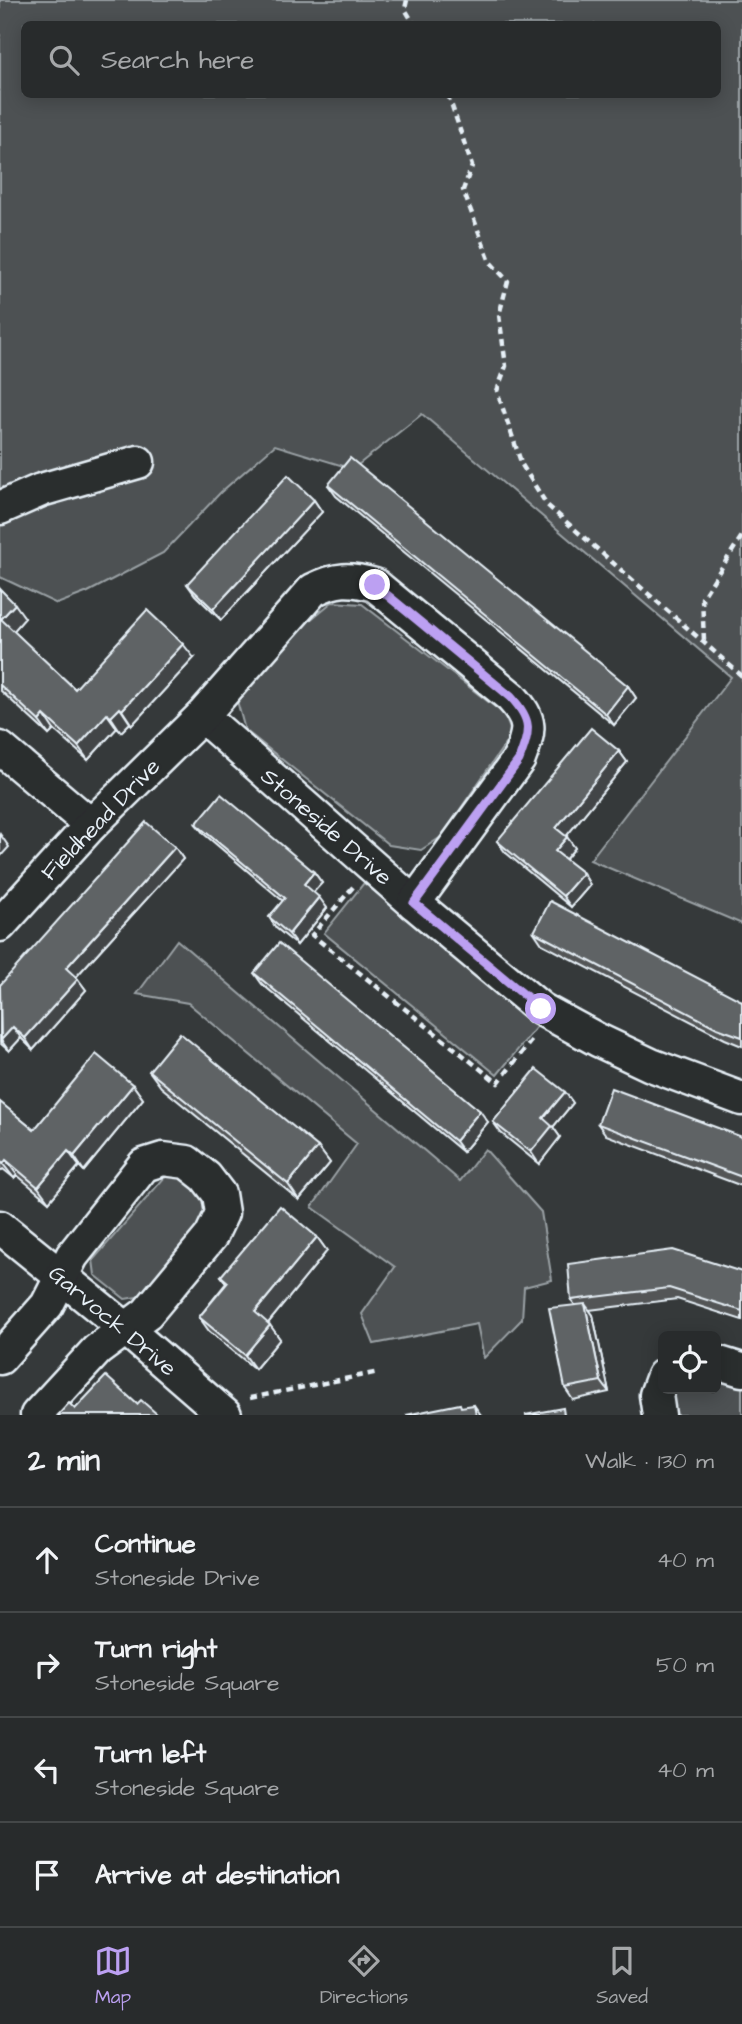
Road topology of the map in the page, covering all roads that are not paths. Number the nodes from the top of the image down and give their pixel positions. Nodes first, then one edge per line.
1 (138, 462) dead end
2 (0, 508) edge
3 (202, 716) junction
4 (0, 748) edge
5 (91, 825) junction
6 (414, 903) junction
7 (0, 925) edge
8 (742, 1099) edge
9 (0, 1227) edge
10 (61, 1278) junction
11 (125, 1329) junction
12 (0, 1358) edge
13 (721, 1364) edge
14 (742, 1370) edge
15 (658, 1390) edge
16 (224, 1414) edge
17 (37, 1415) edge
18 (659, 1415) edge

1 - 2 street
3 - 5 street, Fieldhead Drive
3 - 6 street, Stoneside Drive
3 - 6 street, Fieldhead Drive
4 - 5 street
5 - 7 street, Fieldhead Drive
6 - 8 street, Stoneside Drive
9 - 10 street, Garvock Drive
10 - 11 street, Garvock Drive
10 - 11 street
10 - 12 street
11 - 16 street, Garvock Drive
11 - 17 street
13 - 14 street
15 - 18 street

